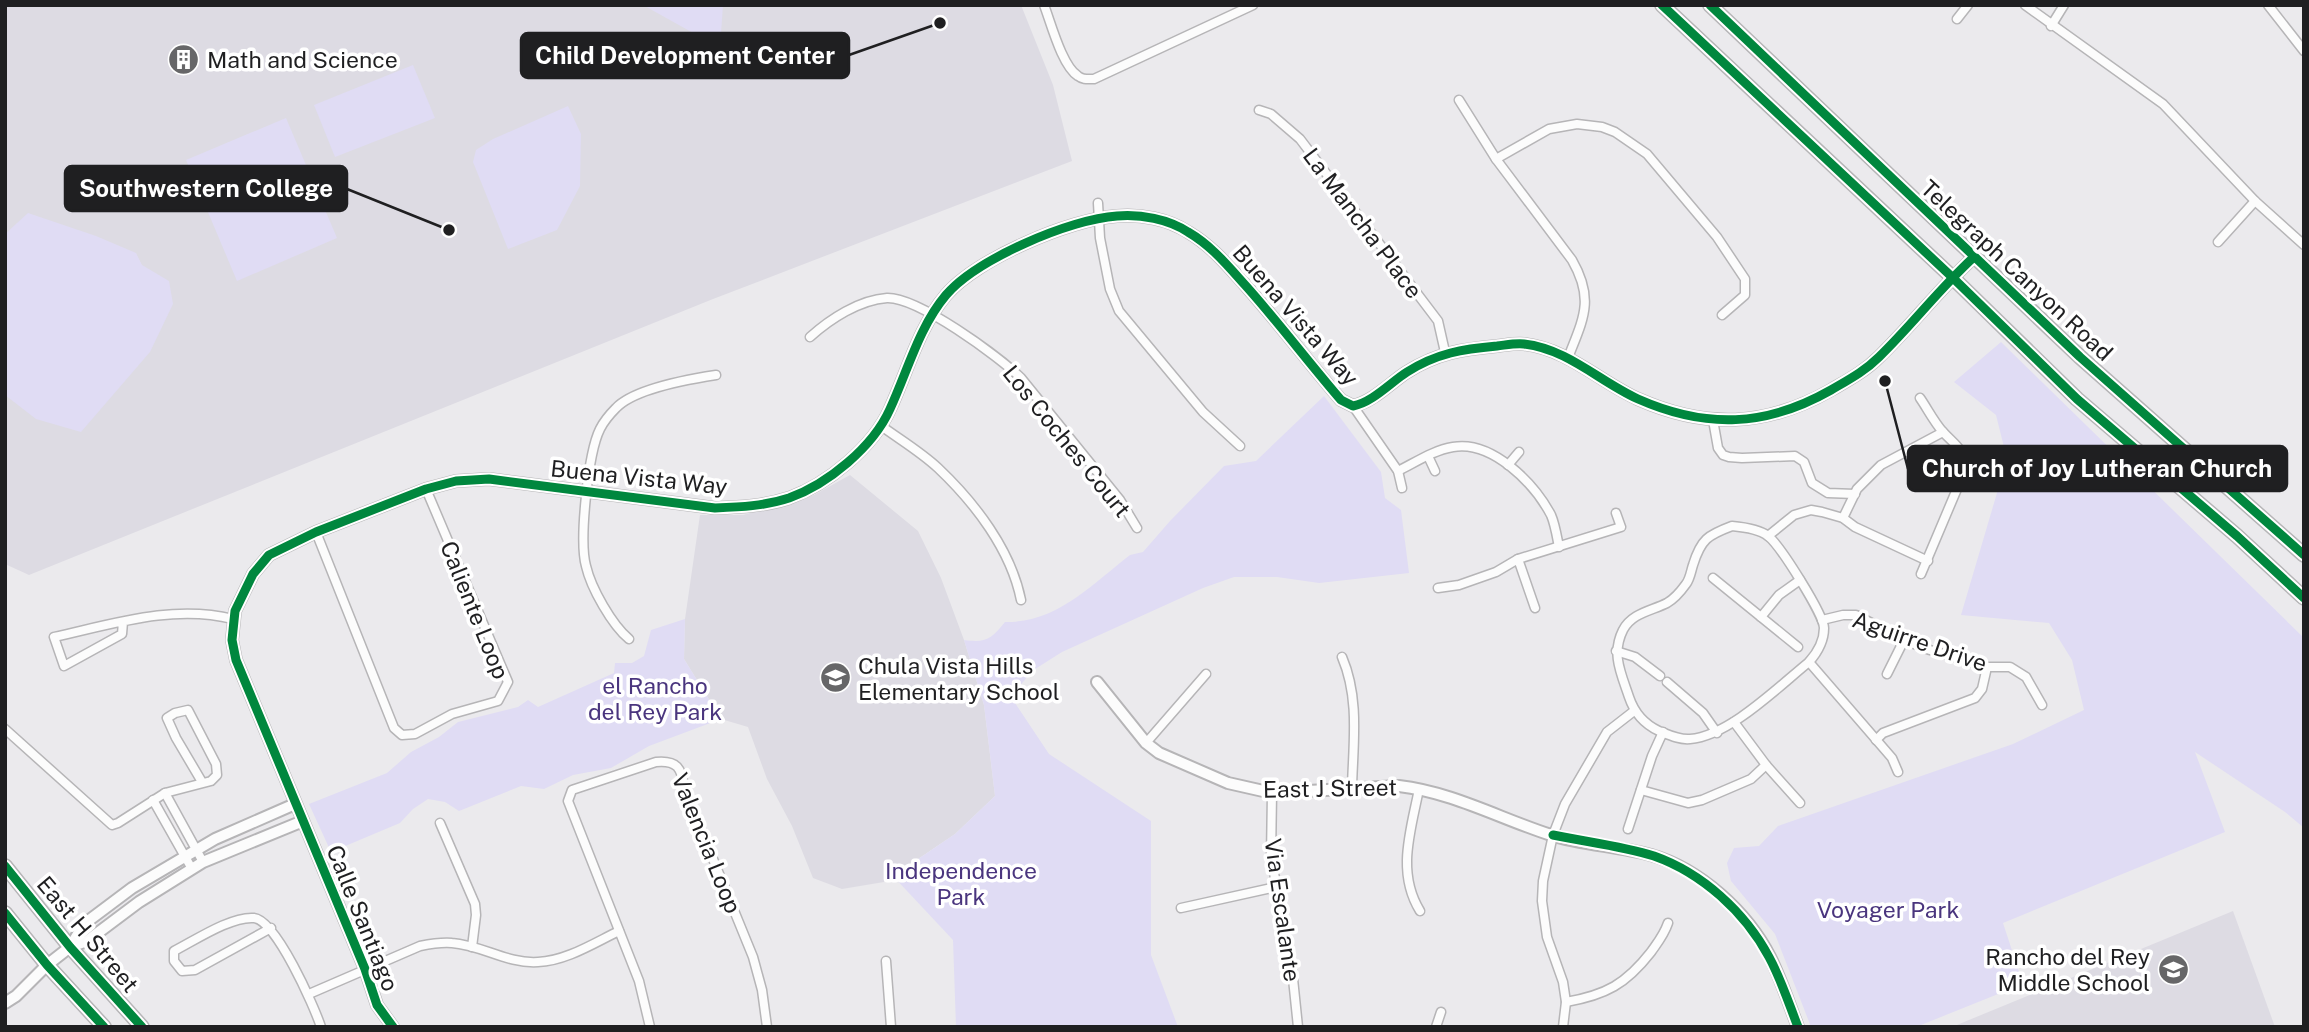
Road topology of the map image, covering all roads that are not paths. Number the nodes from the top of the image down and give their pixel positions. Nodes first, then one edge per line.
1 (1044, 5) edge
2 (1253, 5) edge
3 (1662, 5) edge
4 (1710, 5) edge
5 (1968, 5) edge
6 (2025, 5) edge
7 (2064, 5) edge
8 (2268, 5) edge
9 (1957, 19) dead end
10 (2051, 26) junction
11 (2304, 51) edge
12 (1459, 100) dead end
13 (1259, 110) dead end
14 (1496, 159) junction
15 (2255, 201) junction
16 (1098, 203) dead end
17 (1099, 218) junction
18 (2218, 242) dead end
19 (2304, 245) edge
20 (1974, 257) junction
21 (1952, 277) junction
22 (1722, 315) dead end
23 (932, 316) junction
24 (810, 337) dead end
25 (1445, 352) junction
26 (1567, 358) junction
27 (716, 375) dead end
28 (1920, 398) dead end
29 (1353, 406) junction
30 (1713, 420) junction
31 (880, 425) junction
32 (1943, 432) junction
33 (1240, 446) dead end
34 (1519, 452) dead end
35 (1428, 456) junction
36 (1508, 466) junction
37 (1398, 471) junction
38 (1435, 471) dead end
39 (1402, 488) dead end
40 (426, 489) junction
41 (588, 493) junction
42 (1855, 494) junction
43 (1616, 513) dead end
44 (1843, 518) junction
45 (1137, 528) dead end
46 (316, 533) junction
47 (1768, 536) junction
48 (1559, 547) junction
49 (2304, 555) edge
50 (1518, 559) junction
51 (1928, 561) junction
52 (1921, 574) dead end
53 (1713, 578) dead end
54 (1800, 580) junction
55 (1438, 588) dead end
56 (2304, 598) edge
57 (1021, 600) dead end
58 (1535, 608) dead end
59 (1761, 617) junction
60 (233, 619) junction
61 (1822, 620) junction
62 (123, 622) junction
63 (629, 639) dead end
64 (1904, 640) junction
65 (1798, 647) dead end
66 (1616, 651) junction
67 (1342, 657) dead end
68 (1809, 662) junction
69 (1987, 667) junction
70 (1206, 674) dead end
71 (1887, 674) dead end
72 (1097, 682) dead end
73 (2042, 705) dead end
74 (1634, 711) junction
75 (1734, 722) junction
76 (5, 729) edge
77 (1663, 732) junction
78 (1717, 733) junction
79 (1876, 740) junction
80 (1146, 743) junction
81 (1766, 765) junction
82 (1898, 772) dead end
83 (202, 782) junction
84 (1352, 788) junction
85 (1419, 789) junction
86 (1641, 790) junction
87 (165, 793) junction
88 (1272, 793) junction
89 (153, 800) junction
90 (1800, 803) dead end
91 (295, 804) junction
92 (303, 821) junction
93 (440, 823) dead end
94 (1628, 829) dead end
95 (1553, 835) junction
96 (196, 849) junction
97 (184, 856) junction
98 (203, 862) junction
99 (5, 866) edge
100 (192, 869) junction
101 (1276, 887) junction
102 (1181, 908) dead end
103 (1420, 911) dead end
104 (5, 913) edge
105 (1668, 923) dead end
106 (271, 928) junction
107 (620, 931) junction
108 (70, 947) junction
109 (472, 947) junction
110 (886, 961) dead end
111 (47, 965) junction
112 (365, 969) junction
113 (309, 994) junction
114 (1566, 1002) junction
115 (5, 1003) edge
116 (1441, 1012) dead end
117 (104, 1027) edge
118 (142, 1027) edge
119 (321, 1027) edge
120 (393, 1027) edge
121 (650, 1027) edge
122 (767, 1027) edge
123 (891, 1027) edge
124 (1298, 1027) edge
125 (1436, 1027) edge
126 (1563, 1027) edge
127 (1798, 1027) edge

1 - 2 street
3 - 21 main road
4 - 20 main road, Telegraph Canyon Road
5 - 9 street
6 - 10 street
7 - 10 street
8 - 11 street
10 - 15 street
12 - 14 street
13 - 25 street, La Mancha Place
14 - 22 street
14 - 26 street
15 - 18 street
15 - 19 street
16 - 17 street
17 - 23 street, Buena Vista Way
17 - 29 street, Buena Vista Way
17 - 33 street
20 - 21 street, Buena Vista Way
20 - 49 main road, Telegraph Canyon Road
21 - 30 street, Buena Vista Way
21 - 56 main road
23 - 24 street, Los Coches Court
23 - 31 street, Buena Vista Way
23 - 45 street, Los Coches Court
25 - 26 street, Buena Vista Way
25 - 29 street, Buena Vista Way
26 - 30 street, Buena Vista Way
27 - 41 street
28 - 32 street
29 - 37 street
30 - 42 street
31 - 41 street, Buena Vista Way
31 - 57 street
32 - 42 street
32 - 51 street
34 - 36 street
35 - 36 street
35 - 37 street
35 - 38 street
36 - 48 street
37 - 39 street
40 - 41 street, Buena Vista Way
40 - 46 street, Buena Vista Way
40 - 46 street, Caliente Loop
41 - 63 street
42 - 44 street
43 - 48 street
44 - 47 street
44 - 51 street
46 - 60 street, Buena Vista Way
47 - 54 street
47 - 66 street
48 - 50 street
50 - 55 street
50 - 58 street
51 - 52 street
53 - 59 street
54 - 59 street
54 - 61 street
59 - 65 street
60 - 62 street
60 - 91 street, Buena Vista Way
61 - 64 street, Aguirre Drive
61 - 68 street
62 - 62 street
64 - 69 street, Aguirre Drive
64 - 71 street
66 - 74 street
66 - 78 street
67 - 84 street
68 - 75 street
68 - 79 street
69 - 73 street, Aguirre Drive
69 - 79 street
70 - 80 street
72 - 80 street, East J Street
74 - 77 street
74 - 95 street
75 - 78 street
75 - 81 street
76 - 89 street
77 - 78 street
77 - 86 street
79 - 82 street
80 - 88 street, East J Street
81 - 86 street
81 - 90 street
83 - 83 street
83 - 87 street
84 - 85 street, East J Street
84 - 88 street, East J Street
85 - 95 street, East J Street
85 - 103 street
86 - 94 street
87 - 89 street
87 - 96 street
88 - 101 street, Via Escalante
89 - 97 street
91 - 92 street, Buena Vista Way
91 - 96 street
92 - 98 street
92 - 112 street, Calle Santiago
93 - 109 street
95 - 114 street
95 - 127 street, East J Street
96 - 97 street
96 - 98 street
97 - 100 street
97 - 108 street
98 - 100 street
99 - 108 main road, East H Street
100 - 108 street
101 - 102 street
101 - 124 street, Via Escalante
104 - 111 main road
105 - 114 street
106 - 106 street
106 - 113 street
107 - 109 street
107 - 121 street, Valencia Loop
107 - 122 street, Valencia Loop
108 - 111 street
108 - 118 main road, East H Street
109 - 112 street
110 - 123 street
111 - 115 street
111 - 117 main road
112 - 113 street
112 - 120 street, Calle Santiago
113 - 119 street
114 - 126 street
116 - 125 street

